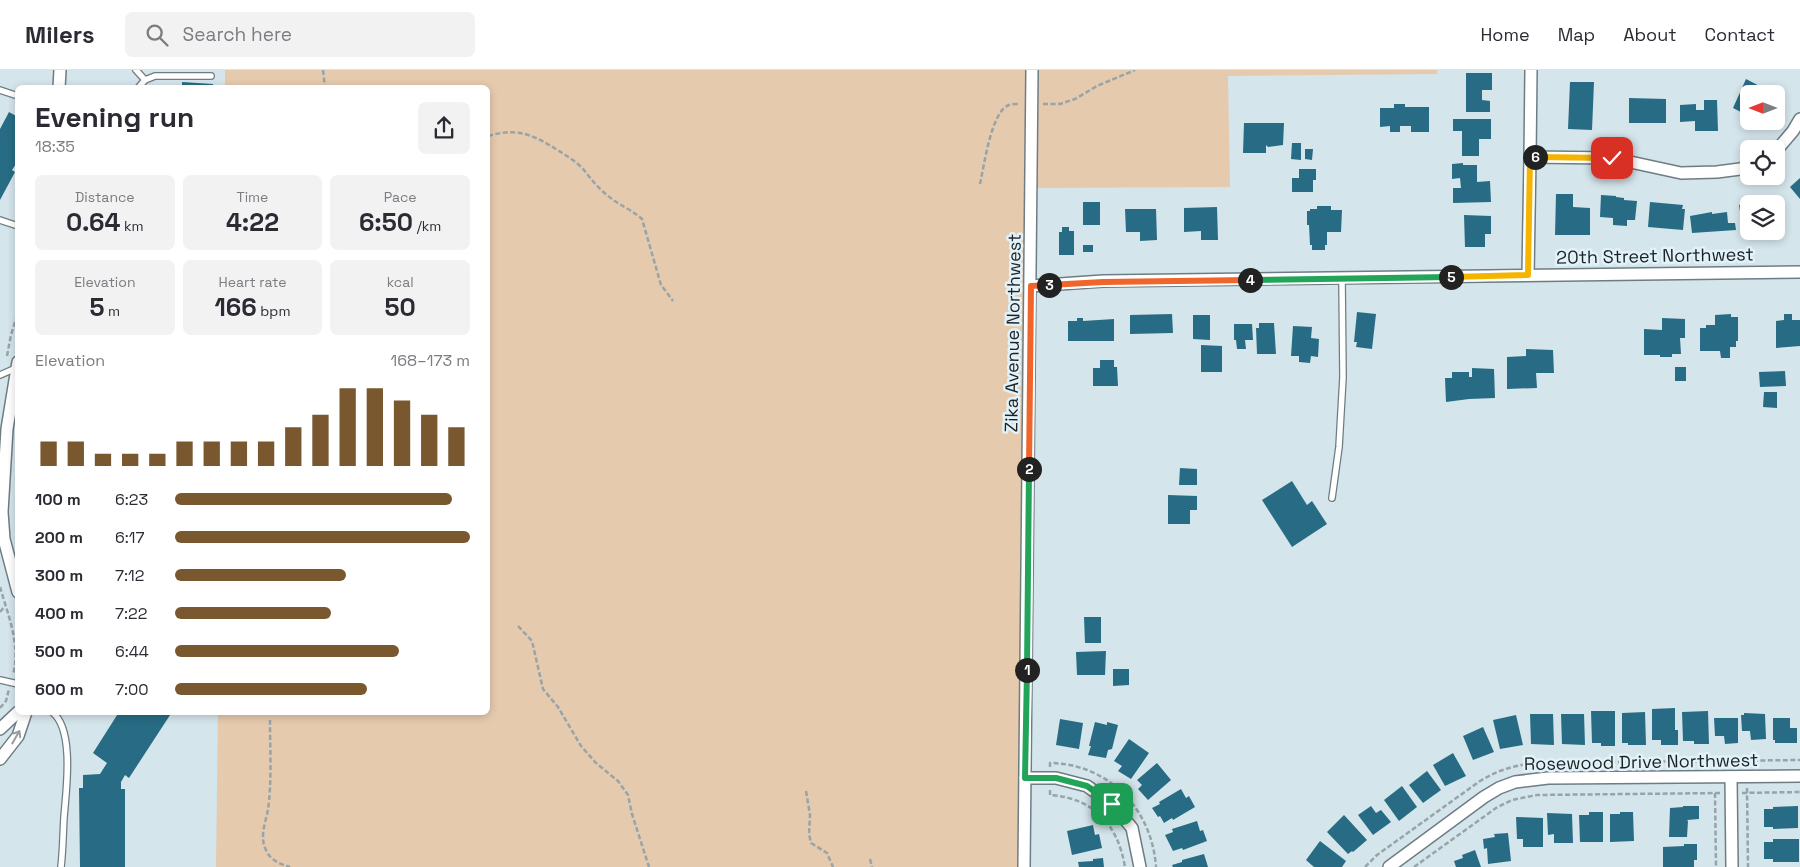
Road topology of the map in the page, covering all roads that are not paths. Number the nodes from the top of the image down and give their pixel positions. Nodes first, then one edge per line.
1 (60, 70) edge
2 (136, 70) edge
3 (1032, 70) edge
4 (1531, 70) edge
5 (211, 76) dead end
6 (145, 80) junction
7 (59, 85) edge
8 (141, 85) edge
9 (0, 90) edge
10 (15, 95) edge
11 (1800, 119) edge
12 (1785, 140) edge
13 (1530, 157) junction
14 (1740, 169) edge
15 (0, 220) edge
16 (15, 225) edge
17 (1800, 272) edge
18 (1528, 275) junction
19 (1342, 279) junction
20 (1031, 286) junction
21 (15, 366) edge
22 (0, 375) edge
23 (15, 378) edge
24 (1332, 498) dead end
25 (15, 568) edge
26 (0, 680) edge
27 (15, 683) edge
28 (15, 715) edge
29 (25, 715) edge
30 (56, 715) edge
31 (0, 729) edge
32 (0, 759) edge
33 (1800, 776) edge
34 (1731, 777) junction
35 (1025, 778) junction
36 (62, 867) edge
37 (1024, 867) edge
38 (1140, 867) edge
39 (1389, 867) edge
40 (1732, 867) edge

1 - 7 street
2 - 6 lane
3 - 20 street, Zika Avenue Northwest
4 - 13 street
5 - 6 lane
6 - 8 lane
9 - 10 lane
11 - 12 street
13 - 14 street
13 - 18 street
15 - 16 lane
17 - 18 street, 20th Street Northwest
18 - 19 street, 20th Street Northwest
19 - 20 street, 20th Street Northwest
19 - 24 lane
20 - 35 street, Zika Avenue Northwest
21 - 22 lane
23 - 25 street
26 - 27 lane
28 - 31 street
32 -> 29 street
30 - 36 lane
33 - 34 street, Rosewood Drive Northwest
34 - 39 street, Rosewood Drive Northwest
34 - 40 street
35 - 37 street, Zika Avenue Northwest
35 - 38 street

